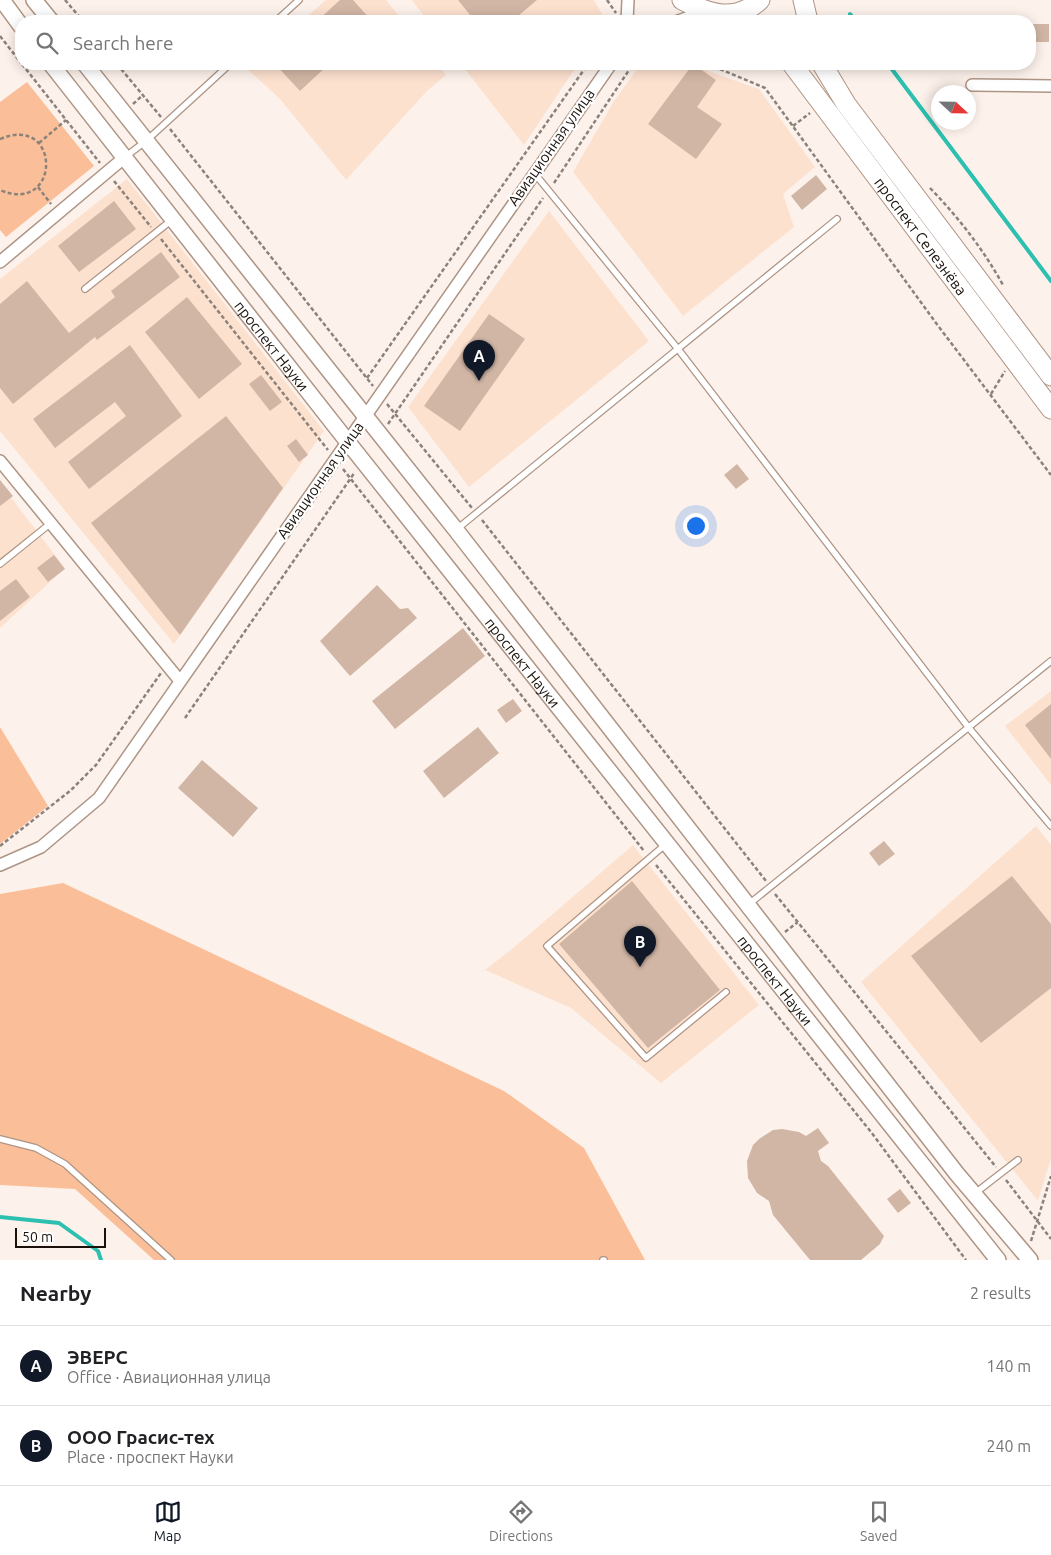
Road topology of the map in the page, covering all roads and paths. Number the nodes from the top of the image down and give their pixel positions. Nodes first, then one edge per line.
1 (2, 0) edge
2 (34, 0) edge
3 (65, 0) edge
4 (299, 0) edge
5 (607, 0) edge
6 (628, 0) edge
7 (682, 0) edge
8 (760, 0) edge
9 (803, 0) edge
10 (46, 15) edge
11 (78, 15) edge
12 (283, 15) edge
13 (619, 15) edge
14 (624, 15) edge
15 (717, 15) edge
16 (724, 15) edge
17 (807, 15) edge
18 (15, 18) edge
19 (0, 36) edge
20 (15, 54) edge
21 (27, 70) edge
22 (56, 70) edge
23 (89, 70) edge
24 (122, 70) edge
25 (223, 70) edge
26 (584, 70) edge
27 (607, 70) edge
28 (629, 70) edge
29 (722, 70) edge
30 (797, 70) edge
31 (826, 70) edge
32 (976, 85) edge
33 (1051, 86) edge
34 (66, 120) junction
35 (166, 123) junction
36 (0, 139) edge
37 (146, 141) junction
38 (39, 143) junction
39 (125, 157) junction
40 (107, 172) junction
41 (533, 172) junction
42 (924, 182) dead end
43 (38, 187) junction
44 (0, 190) edge
45 (548, 191) junction
46 (58, 213) junction
47 (173, 219) junction
48 (837, 219) dead end
49 (156, 233) junction
50 (0, 262) edge
51 (85, 289) dead end
52 (1007, 292) dead end
53 (678, 348) junction
54 (1051, 376) edge
55 (367, 378) junction
56 (379, 394) junction
57 (1051, 409) edge
58 (395, 414) junction
59 (364, 416) junction
60 (380, 435) junction
61 (347, 441) junction
62 (335, 458) junction
63 (0, 461) edge
64 (363, 461) junction
65 (1051, 475) edge
66 (351, 479) junction
67 (475, 512) junction
68 (51, 523) junction
69 (456, 530) junction
70 (0, 564) edge
71 (1051, 661) edge
72 (167, 665) junction
73 (180, 681) junction
74 (185, 718) dead end
75 (969, 728) junction
76 (1051, 826) edge
77 (666, 844) junction
78 (0, 846) edge
79 (650, 858) junction
80 (0, 865) edge
81 (770, 887) junction
82 (747, 905) junction
83 (726, 992) dead end
84 (0, 1138) edge
85 (1018, 1160) dead end
86 (1001, 1173) junction
87 (1051, 1176) edge
88 (974, 1194) junction
89 (1037, 1223) junction
90 (1051, 1239) edge
91 (1028, 1258) edge
92 (170, 1260) edge
93 (966, 1260) edge
94 (998, 1260) edge

1 - 18 street
2 - 10 street
3 - 11 path
4 - 12 lane
5 - 13 path
6 - 14 street
7 - 15 main road
8 - 16 main road
9 - 17 main road
19 - 20 path
21 - 34 path
22 - 39 street, проспект Науки
23 - 37 street, проспект Науки
24 - 35 path
25 - 35 lane
26 - 55 path
27 - 41 street, Авиационная улица
28 - 45 path
29 - 65 path
30 - 57 main road, проспект Селезнёва
31 - 54 main road, проспект Селезнёва
32 - 33 street
34 - 38 path
34 - 40 path
35 - 37 lane
35 - 55 path
36 - 38 path
37 - 39 lane
37 - 59 street, проспект Науки
38 - 43 path
39 - 40 street
39 - 47 street, проспект Науки
40 - 46 street
40 - 49 path
41 - 45 lane
41 - 56 street, Авиационная улица
42 - 52 path
43 - 44 path
43 - 46 path
45 - 53 lane
45 - 58 path
46 - 50 street
47 - 49 lane
47 - 61 street, проспект Науки
48 - 53 lane
49 - 51 lane
49 - 62 path
53 - 67 lane
53 - 75 lane
55 - 56 path
56 - 58 path
56 - 59 street, Авиационная улица
58 - 60 path
58 - 67 path
59 - 60 street, проспект Науки
59 - 61 street, Авиационная улица
60 - 69 street, проспект Науки
61 - 62 street, Авиационная улица
61 - 64 street, проспект Науки
62 - 66 path
62 - 73 street, Авиационная улица
63 - 68 street
64 - 66 path
64 - 77 street, проспект Науки
66 - 74 path
66 - 79 path
67 - 69 lane
67 - 81 path
68 - 70 lane
68 - 72 street
69 - 82 street, проспект Науки
71 - 75 lane
72 - 73 street
72 - 78 path
73 - 80 street, Авиационная улица
75 - 76 lane
75 - 81 lane
77 - 79 lane
77 - 94 street, проспект Науки
79 - 83 lane
79 - 93 path
81 - 82 lane
81 - 86 path
82 - 88 street, проспект Науки
84 - 92 lane
85 - 86 lane
86 - 88 lane
86 - 89 path
87 - 89 path
88 - 91 street, проспект Науки
89 - 90 path
89 - 91 path

